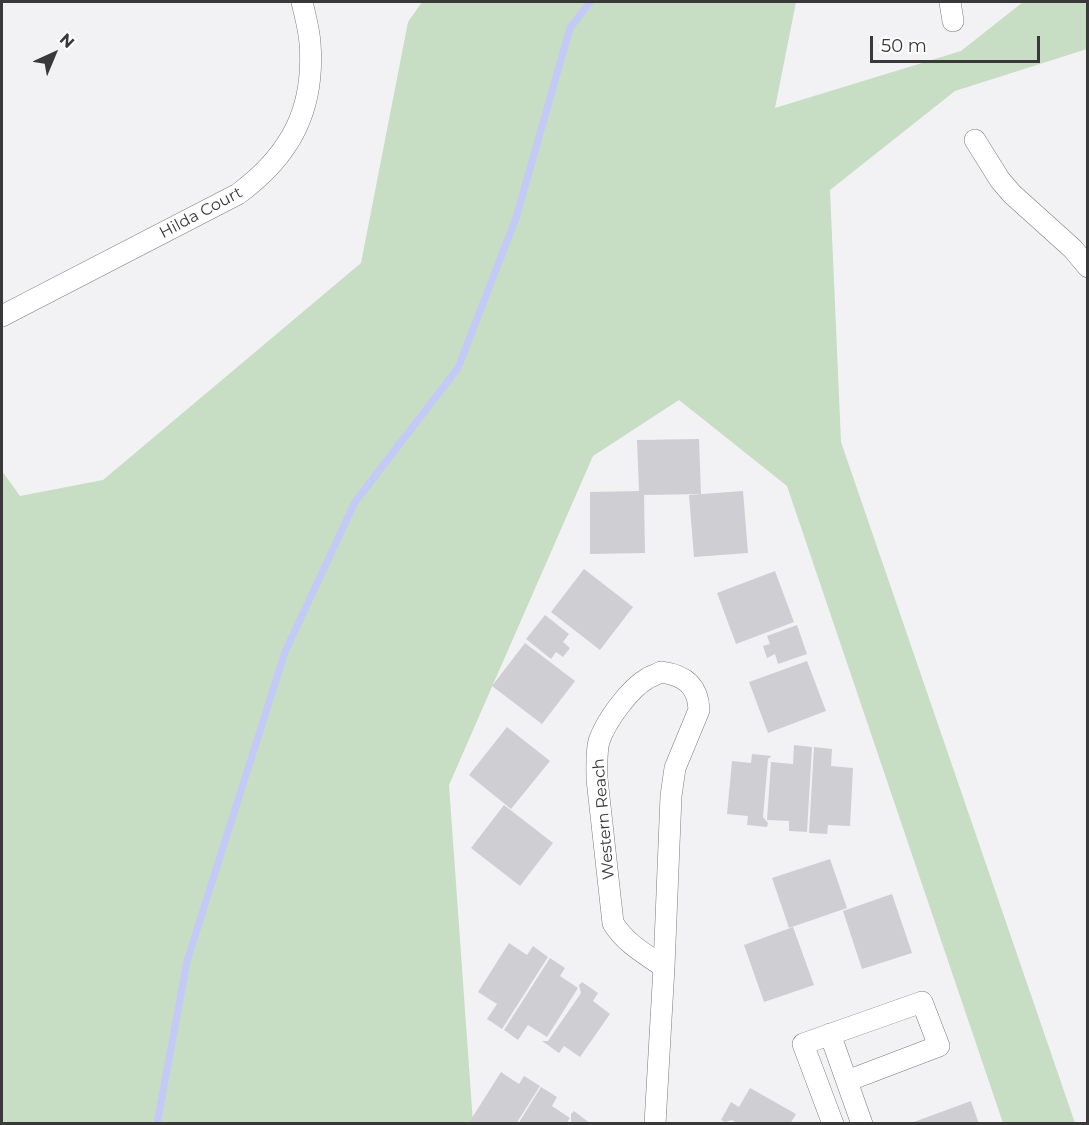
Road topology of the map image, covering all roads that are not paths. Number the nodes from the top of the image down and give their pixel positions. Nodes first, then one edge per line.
1 (302, 2) edge
2 (975, 140) dead end
3 (1088, 267) edge
4 (2, 316) edge
5 (664, 967) junction
6 (830, 1034) junction
7 (847, 1081) junction
8 (655, 1124) edge
9 (833, 1124) edge
10 (862, 1124) edge

1 - 4 street, Hilda Court
2 - 3 street
5 - 5 street, Western Reach
5 - 8 street, Western Reach
6 - 7 street
6 - 7 street
6 - 9 street
7 - 10 street

